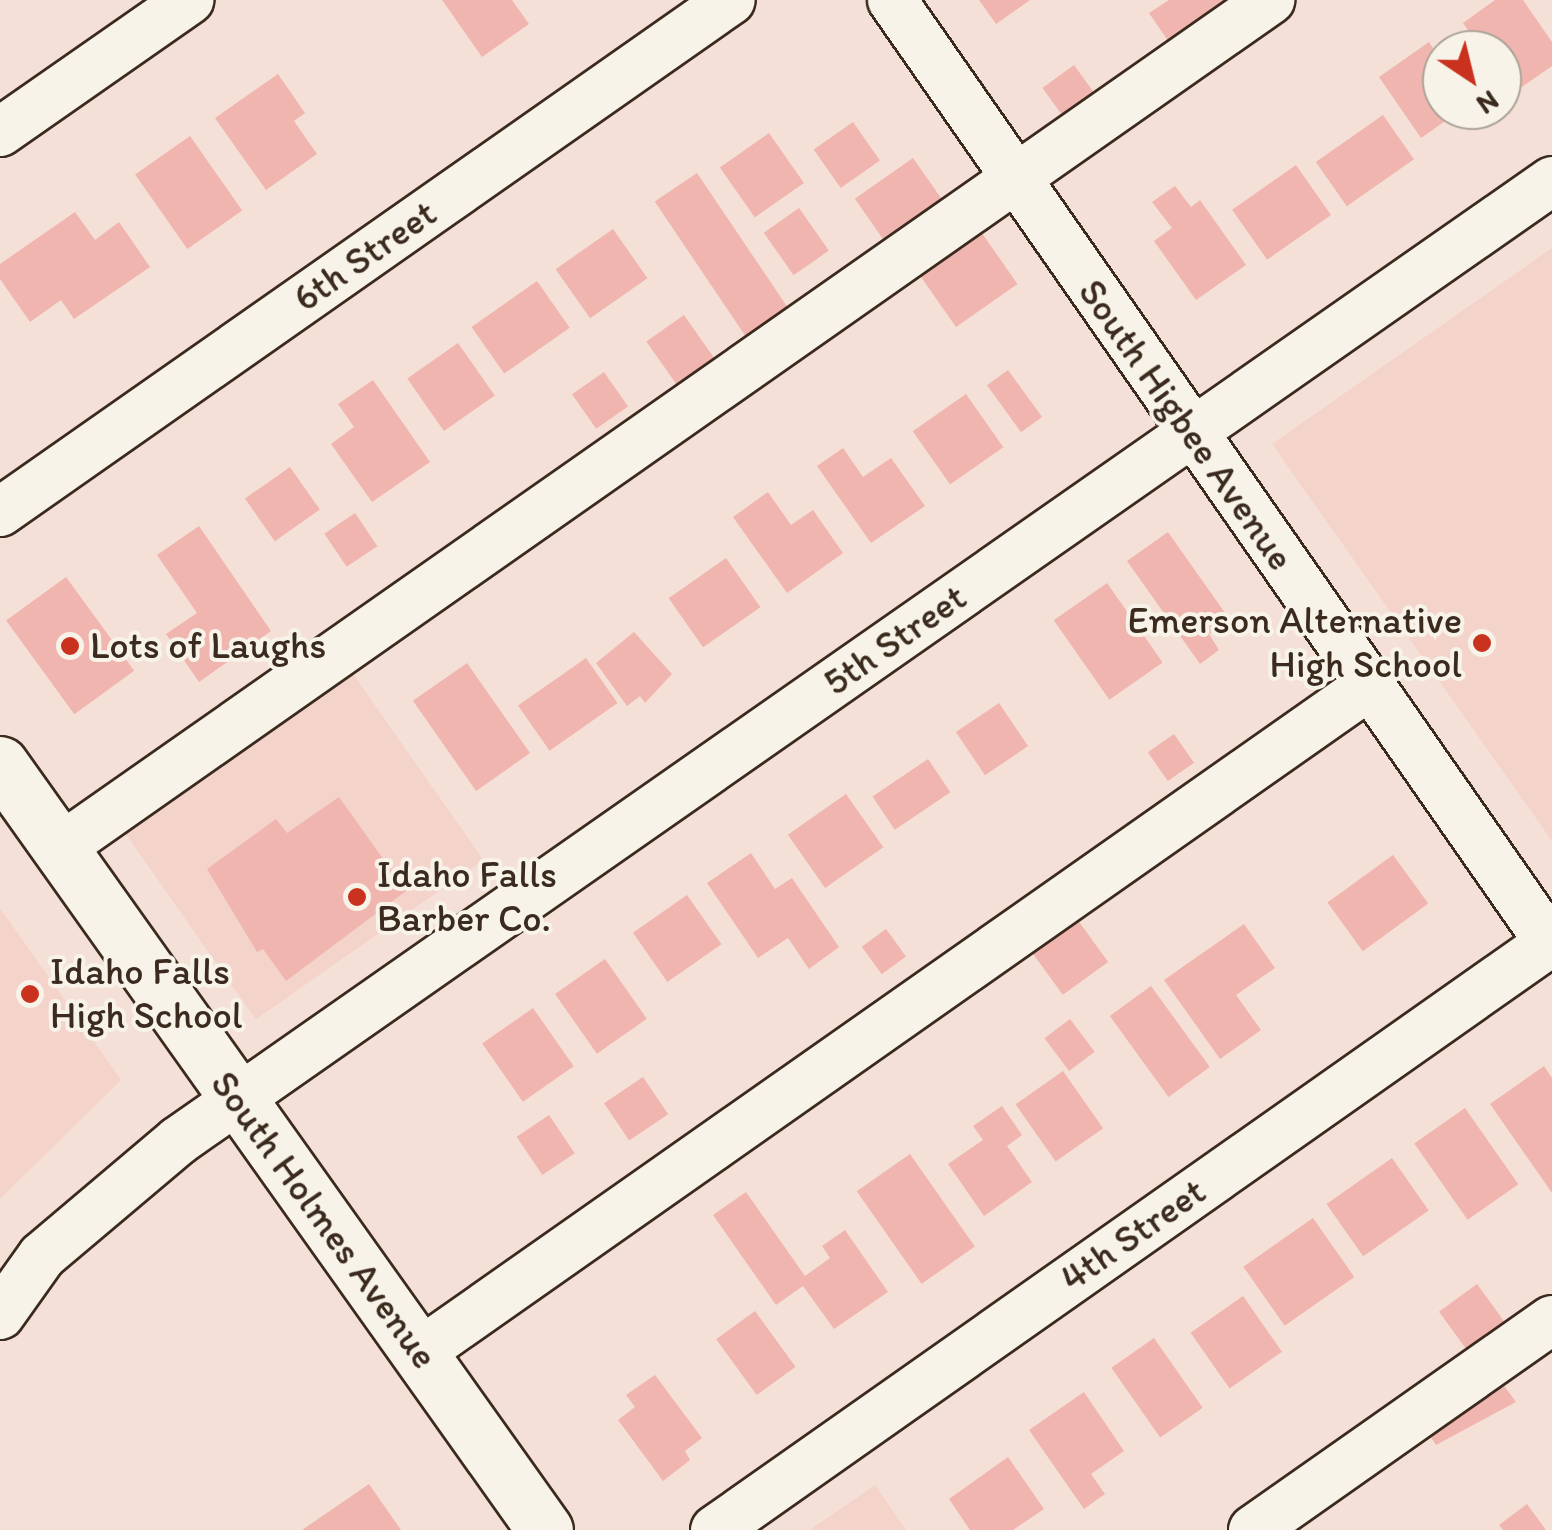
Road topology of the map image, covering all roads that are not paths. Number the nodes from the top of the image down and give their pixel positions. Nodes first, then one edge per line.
1 (190, 0) edge
2 (730, 0) edge
3 (892, 0) edge
4 (1270, 0) edge
5 (0, 132) edge
6 (1016, 178) junction
7 (1552, 181) edge
8 (1190, 434) junction
9 (0, 512) edge
10 (1370, 686) junction
11 (0, 764) edge
12 (60, 848) junction
13 (1551, 943) edge
14 (238, 1099) junction
15 (0, 1315) edge
16 (1552, 1320) edge
17 (420, 1354) junction
18 (545, 1530) edge
19 (715, 1530) edge
20 (1253, 1530) edge

1 - 5 street
2 - 9 street, 6th Street
3 - 6 street, South Higbee Avenue
4 - 6 street
6 - 8 street, South Higbee Avenue
6 - 12 street
7 - 8 street, 5th Street
8 - 10 street, South Higbee Avenue
8 - 14 street, 5th Street
10 - 13 street, South Higbee Avenue
10 - 17 street
11 - 12 main road, South Holmes Avenue
12 - 14 main road, South Holmes Avenue
13 - 19 street, 4th Street
14 - 15 street, 5th Street
14 - 17 main road, South Holmes Avenue
16 - 20 street
17 - 18 main road, South Holmes Avenue

